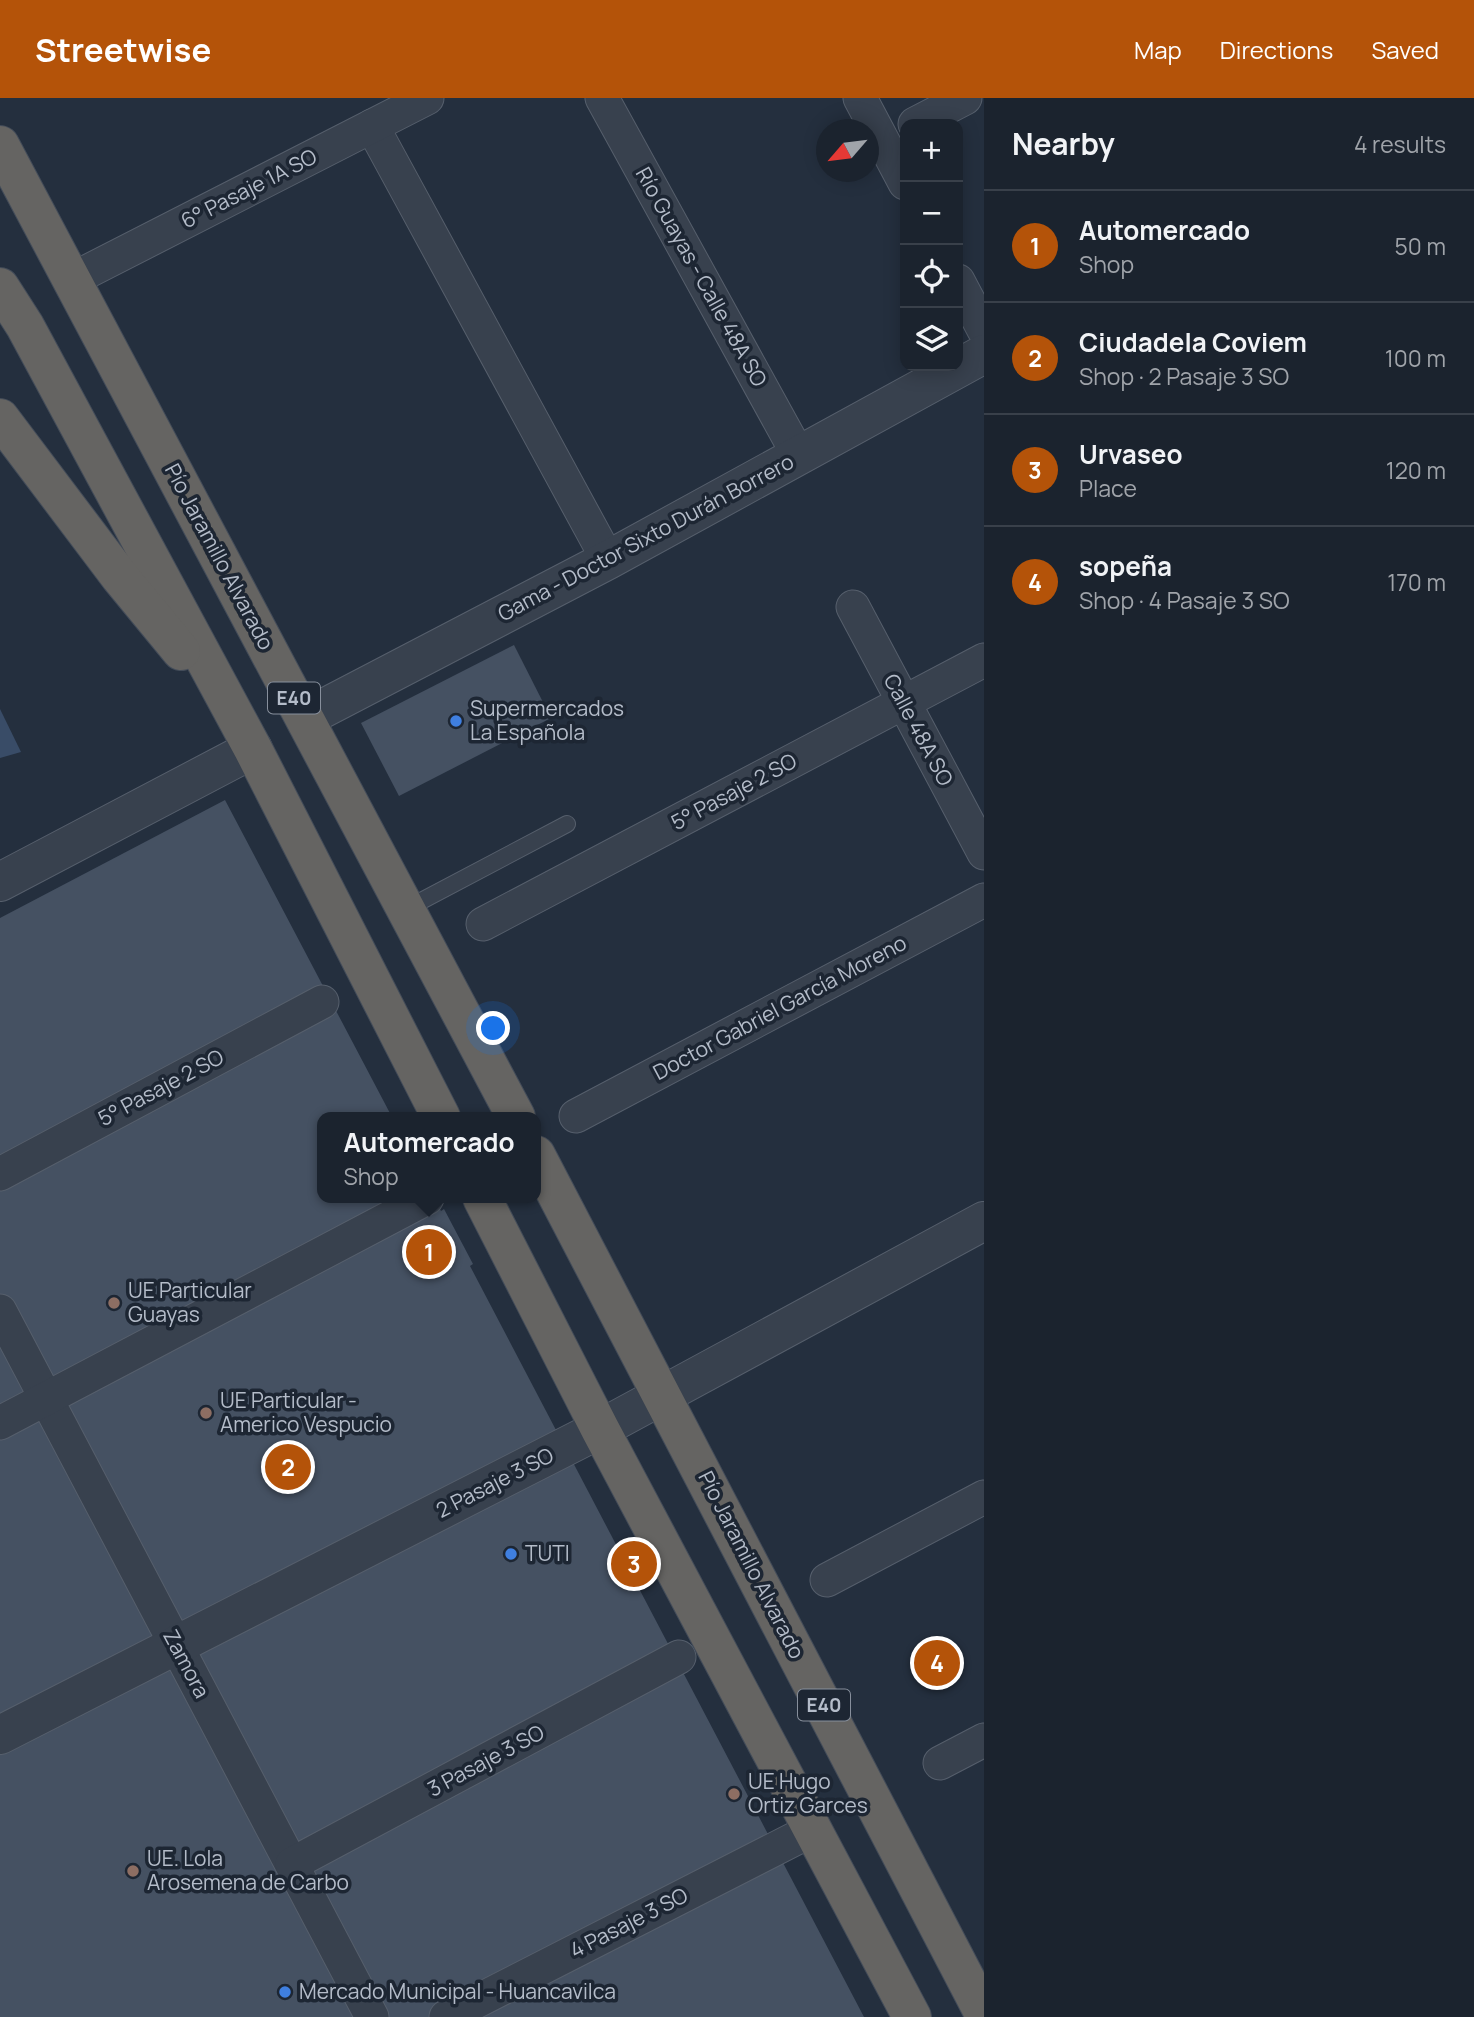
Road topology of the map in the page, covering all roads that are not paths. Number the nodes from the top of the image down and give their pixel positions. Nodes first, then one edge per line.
1 (427, 98) edge
2 (602, 98) edge
3 (860, 98) edge
4 (965, 98) edge
5 (925, 119) edge
6 (372, 126) junction
7 (894, 136) edge
8 (0, 145) edge
9 (905, 182) edge
10 (71, 280) junction
11 (0, 287) edge
12 (963, 290) edge
13 (984, 330) edge
14 (984, 354) edge
15 (0, 418) edge
16 (799, 456) junction
17 (608, 560) junction
18 (853, 607) dead end
19 (984, 660) edge
20 (904, 702) junction
21 (235, 716) junction
22 (305, 718) junction
23 (253, 749) junction
24 (567, 824) dead end
25 (984, 853) edge
26 (0, 882) edge
27 (984, 900) edge
28 (406, 909) junction
29 (483, 924) dead end
30 (321, 1003) dead end
31 (438, 1112) edge
32 (513, 1112) edge
33 (576, 1116) dead end
34 (541, 1164) edge
35 (0, 1174) edge
36 (417, 1203) edge
37 (485, 1203) edge
38 (984, 1221) edge
39 (0, 1311) edge
40 (663, 1396) junction
41 (46, 1398) junction
42 (0, 1423) edge
43 (600, 1429) junction
44 (984, 1497) edge
45 (827, 1580) dead end
46 (176, 1645) junction
47 (679, 1657) dead end
48 (0, 1735) edge
49 (984, 1740) edge
50 (940, 1763) dead end
51 (812, 1830) junction
52 (292, 1864) junction
53 (984, 2014) edge
54 (372, 2017) edge
55 (446, 2017) edge
56 (912, 2017) edge

1 - 6 street, 6° Pasaje 1A SO
2 - 16 street, Río Guayas - Calle 48A SO
3 - 7 street
4 - 5 street
6 - 10 street, 6° Pasaje 1A SO
6 - 17 street
7 - 9 street
8 - 10 highway, Pío Jaramillo Alvarado / E40
10 - 22 highway, Pío Jaramillo Alvarado / E40
11 - 21 highway, E40
12 - 13 street
14 - 16 street, Gama - Doctor Sixto Durán Borrero
15 - 21 highway
16 - 17 street, Gama - Doctor Sixto Durán Borrero
17 - 22 street, Gama - Doctor Sixto Durán Borrero
18 - 20 street, Calle 48A SO
19 - 20 street, 5° Pasaje 2 SO
20 - 25 street, Calle 48A SO
20 - 29 street, 5° Pasaje 2 SO
21 - 23 highway, E40
22 - 28 highway, Pío Jaramillo Alvarado / E40
23 - 26 street
23 - 31 highway, E40
24 - 28 lane
27 - 33 street, Doctor Gabriel García Moreno
28 - 32 highway, Pío Jaramillo Alvarado / E40
30 - 35 street, 5° Pasaje 2 SO
34 - 40 highway, Pío Jaramillo Alvarado / E40
36 - 41 street
37 - 43 highway
38 - 40 street, 2 Pasaje 3 SO
39 - 41 street, Zamora
40 - 43 street, 2 Pasaje 3 SO
40 - 53 highway, Pío Jaramillo Alvarado / E40
41 - 42 street
41 - 46 street, Zamora
43 - 46 street, 2 Pasaje 3 SO
43 - 51 highway
44 - 45 street
46 - 48 street, 2 Pasaje 3 SO
46 - 52 street, Zamora
47 - 52 street, 3 Pasaje 3 SO
49 - 50 street
51 - 55 street, 4 Pasaje 3 SO
51 - 56 highway
52 - 54 street, Zamora

